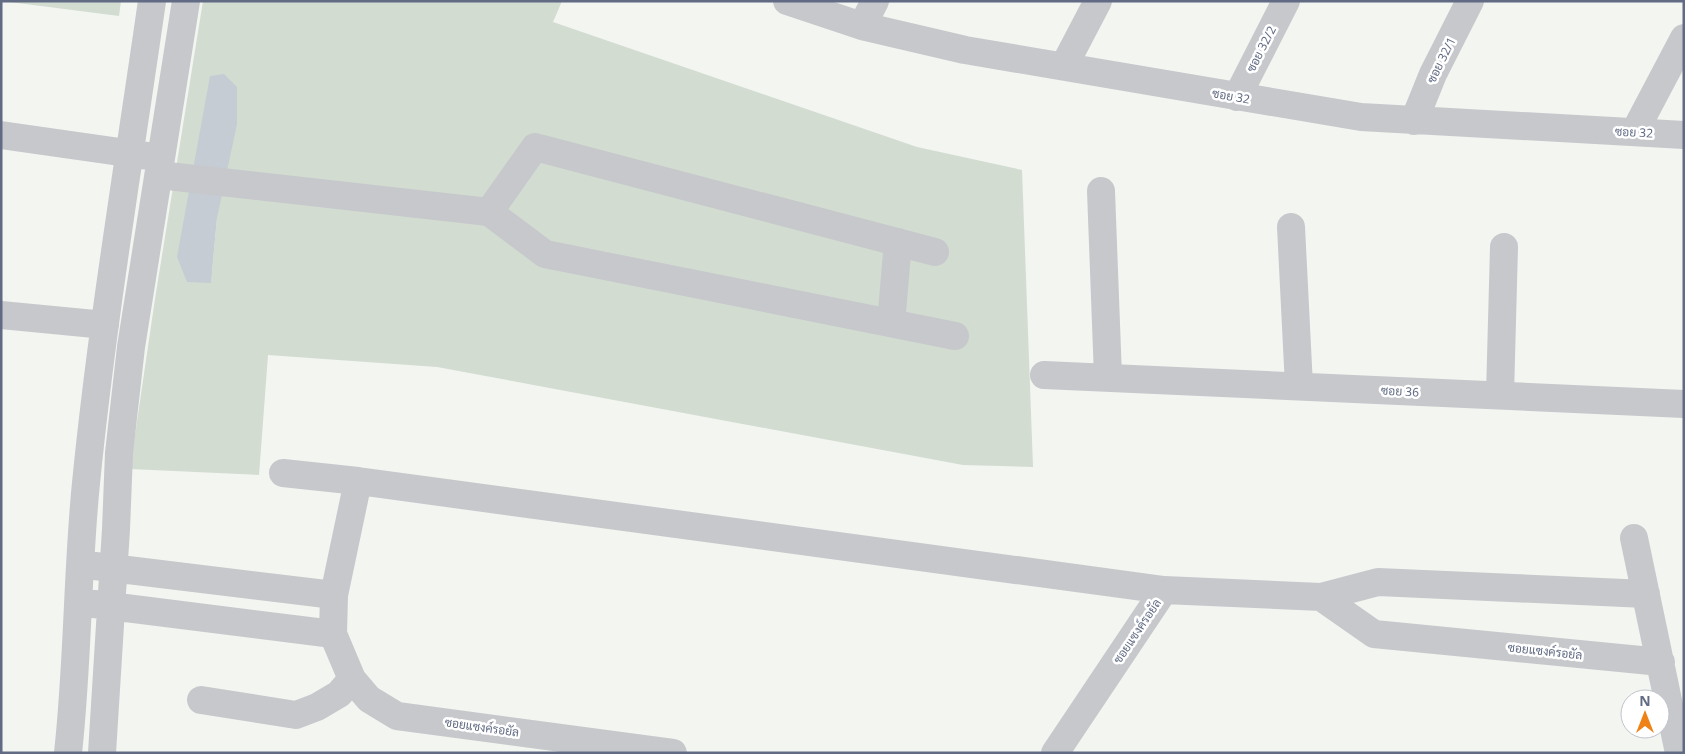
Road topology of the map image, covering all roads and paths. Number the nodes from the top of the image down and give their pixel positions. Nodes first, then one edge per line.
1 (152, 1) edge
2 (186, 1) edge
3 (787, 1) edge
4 (874, 1) edge
5 (1098, 1) edge
6 (1286, 1) edge
7 (1470, 1) edge
8 (862, 26) junction
9 (1684, 38) edge
10 (1064, 66) junction
11 (1237, 97) junction
12 (1414, 121) junction
13 (1635, 131) junction
14 (1, 135) edge
15 (1684, 135) edge
16 (130, 153) junction
17 (160, 166) junction
18 (1101, 191) dead end
19 (489, 212) junction
20 (1291, 227) dead end
21 (898, 242) junction
22 (1504, 247) dead end
23 (935, 252) dead end
24 (1, 315) edge
25 (891, 323) junction
26 (105, 325) junction
27 (955, 336) dead end
28 (1044, 375) dead end
29 (1108, 377) junction
30 (1300, 386) junction
31 (1500, 395) junction
32 (1684, 404) edge
33 (283, 473) dead end
34 (358, 481) junction
35 (1634, 538) dead end
36 (81, 565) junction
37 (114, 568) junction
38 (1164, 590) junction
39 (1646, 594) junction
40 (334, 595) junction
41 (1321, 597) junction
42 (79, 602) junction
43 (112, 606) junction
44 (333, 634) junction
45 (1661, 662) junction
46 (352, 679) junction
47 (201, 700) dead end
48 (68, 753) edge
49 (102, 753) edge
50 (673, 753) edge
51 (1054, 753) edge
52 (1679, 753) edge

1 - 16 street
2 - 17 street
3 - 8 street, ซอย 32
4 - 8 street
5 - 10 street
6 - 11 street, ซอย 32/2
7 - 12 street, ซอย 32/1
8 - 10 street, ซอย 32
9 - 13 street
10 - 11 street, ซอย 32
11 - 12 street, ซอย 32
12 - 13 street, ซอย 32
13 - 15 street, ซอย 32
14 - 16 street
16 - 17 street
16 - 26 street
17 - 19 street
17 - 37 street
18 - 29 street
19 - 21 street
19 - 25 street
20 - 30 street
21 - 23 street
21 - 25 street
22 - 31 street
24 - 26 street
25 - 27 street
26 - 36 street
28 - 29 street, ซอย 36
29 - 30 street, ซอย 36
30 - 31 street, ซอย 36
31 - 32 street, ซอย 36
33 - 34 street
34 - 38 street
34 - 40 street, ซอยแซงค์รอยัล
35 - 39 street
36 - 37 street
36 - 42 street
37 - 40 street
37 - 43 street
38 - 41 street, ซอยแซงค์รอยัล
38 - 51 street, ซอยแซงค์รอยัล
39 - 41 street, ซอยแซงค์รอยัล
39 - 45 street
40 - 44 street, ซอยแซงค์รอยัล
41 - 45 street, ซอยแซงค์รอยัล
42 - 43 street
42 - 48 street
43 - 44 street
43 - 49 street
44 - 46 street, ซอยแซงค์รอยัล
45 - 52 street
46 - 47 street
46 - 50 street, ซอยแซงค์รอยัล

